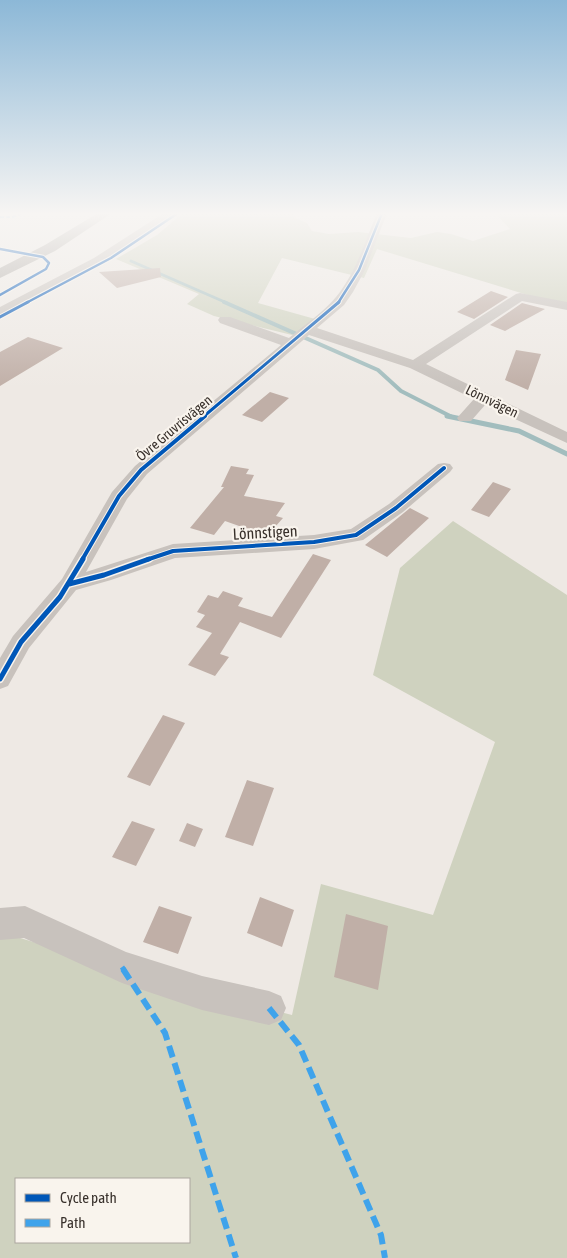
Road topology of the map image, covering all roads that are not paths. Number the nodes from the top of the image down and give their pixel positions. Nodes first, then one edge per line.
1 (76, 272) edge
2 (358, 272) edge
3 (567, 306) edge
4 (0, 312) edge
5 (225, 320) dead end
6 (300, 337) junction
7 (415, 365) junction
8 (484, 397) junction
9 (465, 418) dead end
10 (567, 438) edge
11 (444, 468) dead end
12 (69, 584) junction
13 (0, 679) edge
14 (0, 924) edge
15 (269, 1008) dead end

1 - 4 street
2 - 6 street, Övre Gruvrisvägen
3 - 7 street
5 - 6 street, Lönnvägen
6 - 7 street, Lönnvägen
6 - 12 street, Övre Gruvrisvägen
7 - 8 street, Lönnvägen
8 - 9 street
8 - 10 street, Lönnvägen
11 - 12 street, Lönnstigen
12 - 13 street, Övre Gruvrisvägen
14 - 15 street

